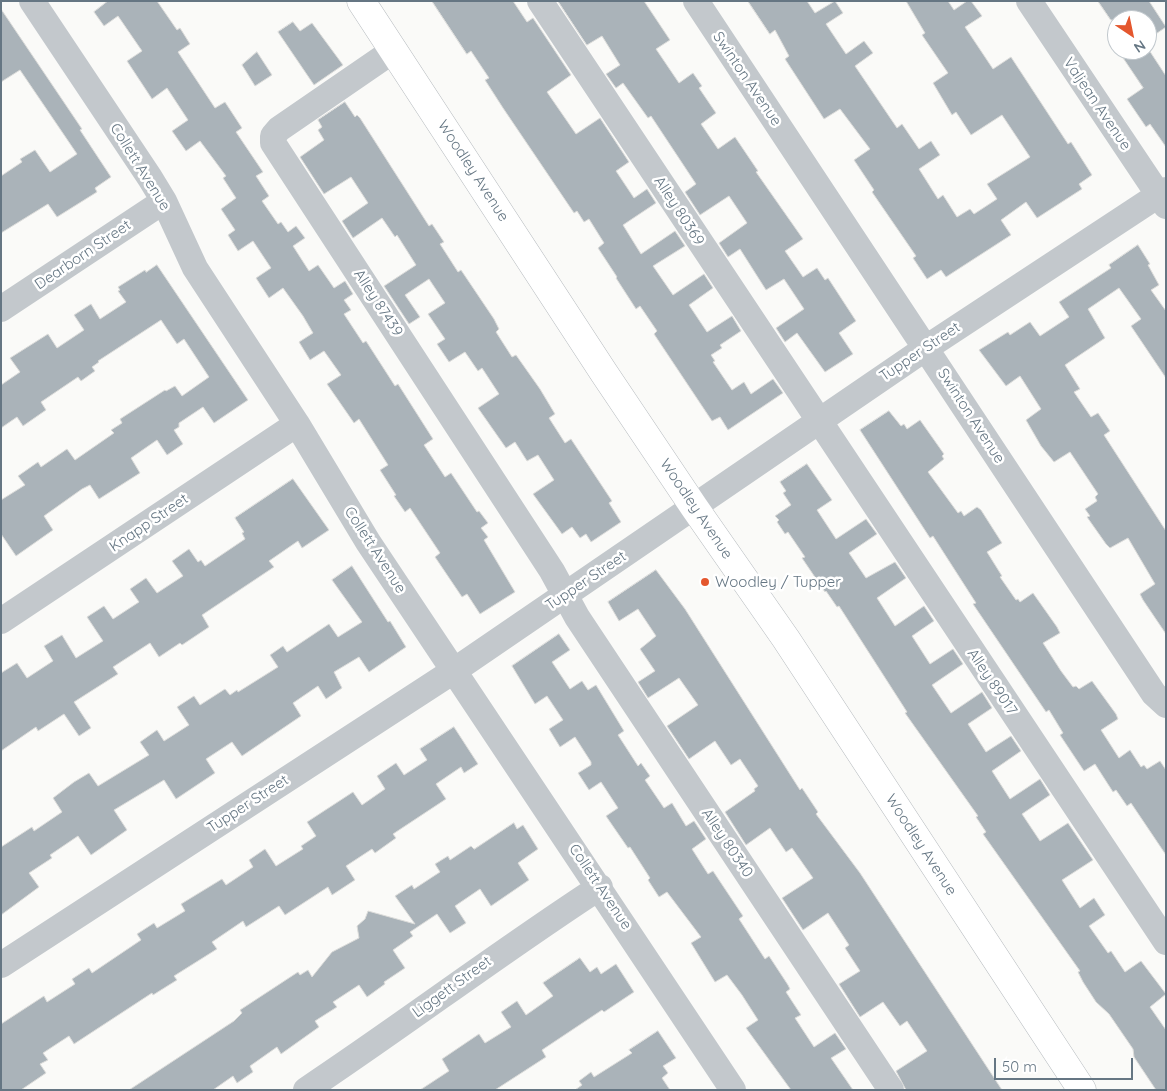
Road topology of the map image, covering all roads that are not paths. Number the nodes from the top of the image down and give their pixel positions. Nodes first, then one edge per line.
1 (32, 1) edge
2 (362, 1) edge
3 (540, 1) edge
4 (696, 1) edge
5 (1029, 1) edge
6 (394, 50) junction
7 (1163, 197) edge
8 (164, 201) junction
9 (1, 309) edge
10 (926, 348) junction
11 (818, 421) junction
12 (297, 424) junction
13 (694, 507) junction
14 (565, 595) junction
15 (1, 621) edge
16 (455, 670) junction
17 (1166, 705) edge
18 (600, 887) junction
19 (1166, 942) edge
20 (1, 965) edge
21 (306, 1090) edge
22 (733, 1090) edge
23 (891, 1090) edge
24 (1082, 1090) edge

1 - 8 street, Collett Avenue
2 - 6 main road, Woodley Avenue
3 - 11 street, Alley 80369
4 - 10 street, Swinton Avenue
5 - 7 street, Valjean Avenue
6 - 13 main road, Woodley Avenue
6 - 14 street, Alley 87439
7 - 10 street, Tupper Street
8 - 9 street, Dearborn Street
8 - 12 street, Collett Avenue
10 - 11 street, Tupper Street
10 - 17 street, Swinton Avenue
11 - 13 street, Tupper Street
11 - 19 street, Alley 89017
12 - 15 street, Knapp Street
12 - 16 street, Collett Avenue
13 - 14 street, Tupper Street
13 - 24 main road, Woodley Avenue
14 - 16 street, Tupper Street
14 - 23 street, Alley 80340
16 - 18 street, Collett Avenue
16 - 20 street, Tupper Street
18 - 21 street, Liggett Street
18 - 22 street, Collett Avenue

